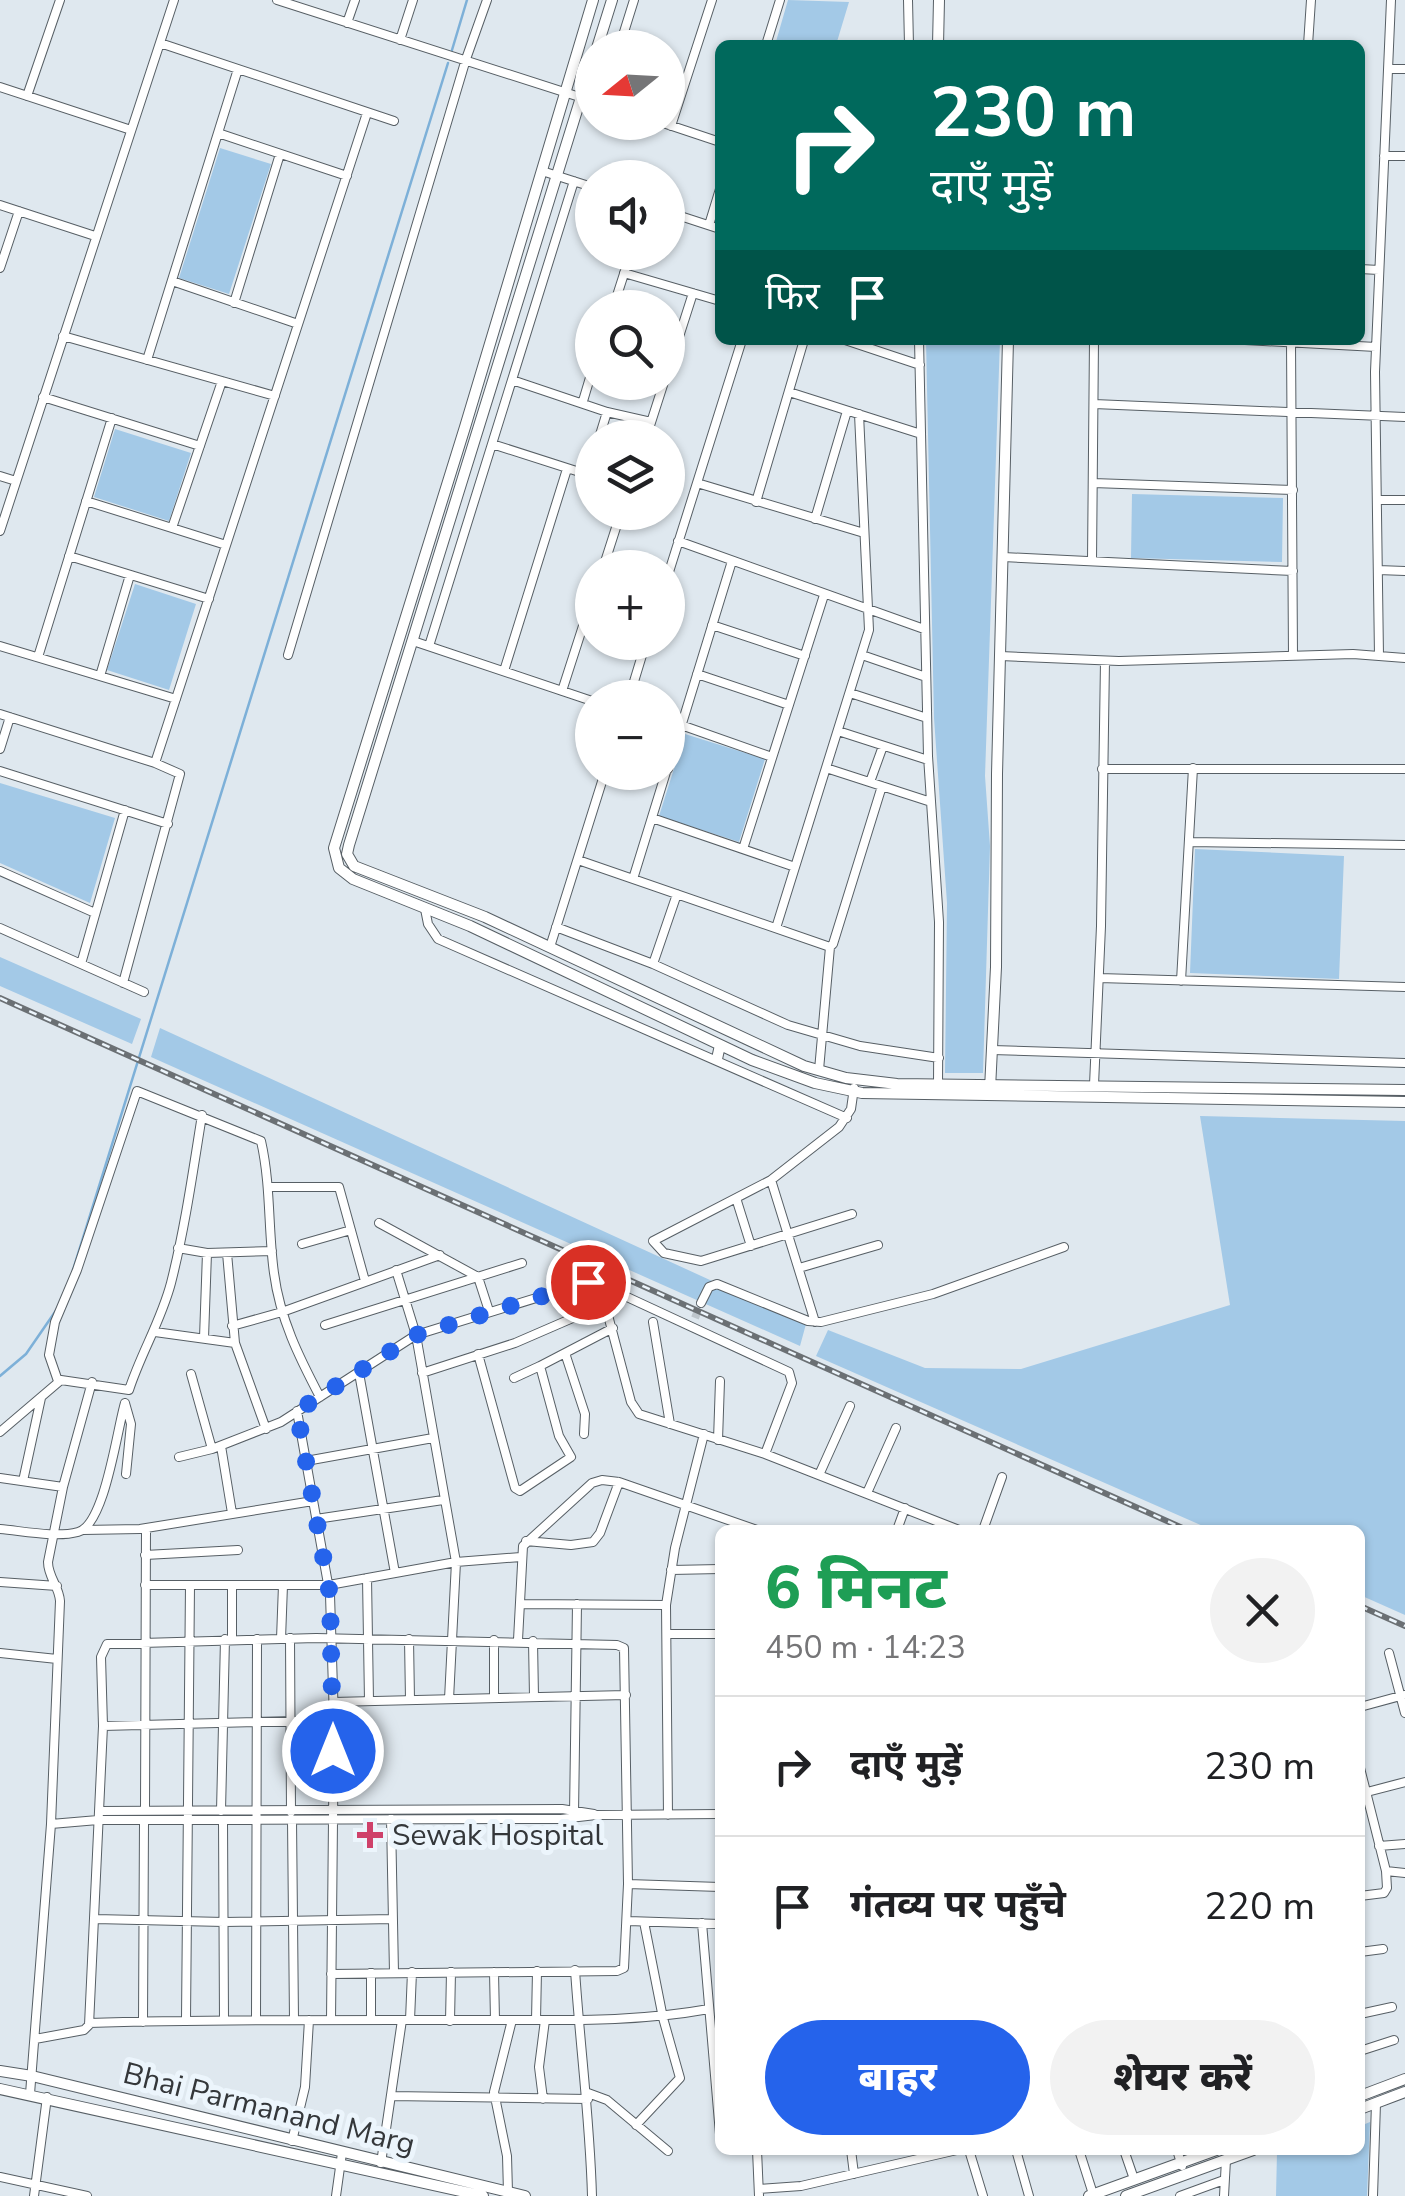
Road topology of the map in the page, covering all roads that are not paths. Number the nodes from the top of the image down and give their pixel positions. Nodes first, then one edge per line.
1 (60, 0) edge
2 (174, 0) edge
3 (278, 0) edge
4 (355, 0) edge
5 (413, 0) edge
6 (487, 0) edge
7 (593, 0) edge
8 (612, 0) edge
9 (634, 0) edge
10 (712, 0) edge
11 (780, 0) edge
12 (908, 0) edge
13 (939, 0) edge
14 (1311, 0) edge
15 (1390, 0) edge
16 (347, 22) junction
17 (603, 30) edge
18 (625, 30) edge
19 (400, 40) junction
20 (768, 40) edge
21 (908, 40) edge
22 (938, 40) edge
23 (1308, 40) edge
24 (160, 44) junction
25 (466, 59) junction
26 (1388, 68) junction
27 (238, 70) junction
28 (1405, 70) edge
29 (685, 85) edge
30 (0, 88) edge
31 (565, 92) junction
32 (575, 95) edge
33 (27, 96) junction
34 (367, 112) junction
35 (394, 122) dead end
36 (130, 130) junction
37 (685, 130) edge
38 (575, 131) edge
39 (218, 134) junction
40 (715, 140) edge
41 (280, 154) junction
42 (1384, 156) junction
43 (1405, 156) edge
44 (542, 171) junction
45 (347, 176) junction
46 (558, 176) junction
47 (574, 182) joint
48 (0, 205) edge
49 (715, 206) edge
50 (19, 212) junction
51 (685, 217) edge
52 (709, 225) junction
53 (715, 227) edge
54 (95, 236) junction
55 (0, 268) edge
56 (1365, 269) edge
57 (625, 270) edge
58 (1379, 270) junction
59 (624, 273) junction
60 (172, 282) junction
61 (619, 290) edge
62 (693, 293) junction
63 (715, 300) edge
64 (234, 303) junction
65 (685, 318) edge
66 (298, 324) junction
67 (63, 336) junction
68 (740, 345) edge
69 (802, 345) edge
70 (860, 345) edge
71 (919, 345) edge
72 (1008, 345) edge
73 (1094, 345) edge
74 (1291, 345) edge
75 (1342, 345) edge
76 (1376, 347) junction
77 (147, 360) junction
78 (920, 365) junction
79 (512, 380) junction
80 (222, 381) junction
81 (788, 392) junction
82 (43, 396) junction
83 (275, 396) junction
84 (582, 402) joint
85 (1094, 404) junction
86 (848, 411) junction
87 (607, 412) junction
88 (858, 414) junction
89 (1293, 414) junction
90 (112, 418) junction
91 (1376, 418) junction
92 (1405, 418) edge
93 (605, 420) edge
94 (641, 420) edge
95 (921, 434) junction
96 (492, 444) junction
97 (200, 446) junction
98 (567, 469) junction
99 (575, 471) edge
100 (0, 476) edge
101 (16, 481) junction
102 (696, 483) junction
103 (1093, 483) junction
104 (1293, 490) junction
105 (1377, 500) junction
106 (1405, 500) edge
107 (86, 501) junction
108 (756, 502) junction
109 (815, 519) junction
110 (172, 528) junction
111 (0, 530) edge
112 (864, 533) junction
113 (678, 541) junction
114 (226, 546) junction
115 (675, 550) edge
116 (69, 556) junction
117 (1002, 557) junction
118 (732, 561) junction
119 (1092, 561) junction
120 (1378, 570) junction
121 (1293, 571) junction
122 (1405, 571) edge
123 (130, 575) junction
124 (824, 594) junction
125 (208, 599) junction
126 (868, 610) junction
127 (712, 625) junction
128 (924, 630) junction
129 (413, 641) junction
130 (0, 646) edge
131 (429, 646) junction
132 (575, 651) edge
133 (288, 655) dead end
134 (862, 655) junction
135 (805, 656) junction
136 (1000, 656) junction
137 (1293, 656) junction
138 (1379, 656) junction
139 (38, 657) junction
140 (1405, 658) edge
141 (1105, 661) junction
142 (504, 671) junction
143 (697, 674) junction
144 (100, 676) junction
145 (926, 677) junction
146 (562, 691) junction
147 (850, 692) junction
148 (575, 695) edge
149 (176, 699) junction
150 (789, 706) junction
151 (685, 712) edge
152 (0, 714) edge
153 (10, 718) junction
154 (927, 718) junction
155 (685, 725) edge
156 (838, 732) junction
157 (883, 746) junction
158 (0, 750) edge
159 (772, 757) junction
160 (928, 760) junction
161 (156, 763) junction
162 (826, 768) junction
163 (1193, 768) junction
164 (1405, 768) edge
165 (1102, 769) junction
166 (0, 771) edge
167 (870, 782) junction
168 (882, 786) junction
169 (599, 790) edge
170 (661, 790) edge
171 (931, 802) junction
172 (125, 810) junction
173 (652, 818) junction
174 (168, 824) junction
175 (1190, 842) junction
176 (1405, 844) edge
177 (743, 850) junction
178 (578, 860) junction
179 (350, 861) junction
180 (795, 867) junction
181 (339, 868) junction
182 (0, 871) edge
183 (634, 879) junction
184 (677, 894) junction
185 (425, 909) junction
186 (96, 913) junction
187 (0, 928) edge
188 (556, 928) junction
189 (776, 928) junction
190 (830, 946) junction
191 (550, 947) junction
192 (81, 964) junction
193 (653, 964) junction
194 (1099, 978) junction
195 (1181, 980) junction
196 (123, 983) junction
197 (1405, 987) edge
198 (144, 992) dead end
199 (824, 1035) junction
200 (720, 1044) junction
201 (992, 1050) junction
202 (1096, 1054) junction
203 (938, 1058) junction
204 (717, 1059) junction
205 (1405, 1062) edge
206 (819, 1070) junction
207 (854, 1085) junction
208 (1094, 1085) junction
209 (938, 1090) junction
210 (990, 1090) junction
211 (1405, 1090) edge
212 (1405, 1102) edge
213 (202, 1115) junction
214 (847, 1118) junction
215 (771, 1180) junction
216 (268, 1187) junction
217 (736, 1198) junction
218 (852, 1214) dead end
219 (379, 1223) dead end
220 (351, 1230) junction
221 (788, 1234) junction
222 (302, 1244) dead end
223 (878, 1245) dead end
224 (751, 1246) junction
225 (1064, 1247) dead end
226 (178, 1248) junction
227 (272, 1251) junction
228 (206, 1253) junction
229 (227, 1253) junction
230 (440, 1255) junction
231 (522, 1263) dead end
232 (798, 1268) junction
233 (396, 1270) junction
234 (478, 1278) junction
235 (365, 1281) junction
236 (405, 1300) junction
237 (702, 1304) dead end
238 (489, 1310) junction
239 (282, 1312) junction
240 (654, 1322) dead end
241 (815, 1322) junction
242 (325, 1325) dead end
243 (232, 1326) junction
244 (613, 1328) junction
245 (155, 1332) junction
246 (416, 1335) junction
247 (204, 1338) junction
248 (235, 1343) junction
249 (565, 1353) junction
250 (478, 1354) junction
251 (540, 1366) junction
252 (359, 1373) junction
253 (422, 1373) junction
254 (191, 1374) dead end
255 (514, 1378) dead end
256 (58, 1381) junction
257 (720, 1381) dead end
258 (92, 1382) junction
259 (42, 1396) junction
260 (320, 1397) junction
261 (850, 1406) dead end
262 (297, 1411) junction
263 (670, 1424) junction
264 (266, 1428) junction
265 (896, 1428) dead end
266 (0, 1432) edge
267 (584, 1434) dead end
268 (704, 1434) junction
269 (433, 1438) junction
270 (718, 1440) junction
271 (372, 1447) junction
272 (216, 1448) junction
273 (765, 1454) junction
274 (180, 1457) dead end
275 (306, 1460) junction
276 (126, 1474) dead end
277 (819, 1475) junction
278 (1002, 1477) dead end
279 (0, 1478) edge
280 (22, 1481) junction
281 (618, 1482) junction
282 (63, 1487) junction
283 (867, 1493) junction
284 (443, 1500) junction
285 (313, 1501) junction
286 (685, 1506) junction
287 (905, 1508) junction
288 (383, 1509) junction
289 (232, 1513) junction
290 (316, 1519) junction
291 (742, 1525) edge
292 (899, 1525) edge
293 (946, 1525) edge
294 (985, 1525) edge
295 (146, 1528) junction
296 (0, 1529) edge
297 (83, 1530) junction
298 (54, 1533) junction
299 (526, 1541) junction
300 (238, 1550) dead end
301 (146, 1555) junction
302 (521, 1557) junction
303 (456, 1562) junction
304 (671, 1570) junction
305 (715, 1570) edge
306 (394, 1572) junction
307 (367, 1578) junction
308 (0, 1582) edge
309 (145, 1585) junction
310 (190, 1585) junction
311 (232, 1585) junction
312 (282, 1585) junction
313 (328, 1585) junction
314 (57, 1586) junction
315 (520, 1604) junction
316 (577, 1604) junction
317 (666, 1605) junction
318 (666, 1634) junction
319 (715, 1634) edge
320 (286, 1638) junction
321 (332, 1638) junction
322 (228, 1639) junction
323 (256, 1639) junction
324 (369, 1639) junction
325 (409, 1639) junction
326 (144, 1640) junction
327 (189, 1640) junction
328 (454, 1640) junction
329 (494, 1640) junction
330 (518, 1640) junction
331 (533, 1641) junction
332 (576, 1643) junction
333 (0, 1653) edge
334 (1389, 1653) dead end
335 (57, 1659) junction
336 (626, 1695) junction
337 (1403, 1695) edge
338 (577, 1696) junction
339 (534, 1697) junction
340 (494, 1698) junction
341 (450, 1699) junction
342 (410, 1700) junction
343 (369, 1701) junction
344 (333, 1702) junction
345 (1365, 1705) edge
346 (1405, 1713) edge
347 (334, 1720) junction
348 (291, 1721) junction
349 (256, 1722) junction
350 (224, 1723) junction
351 (188, 1724) junction
352 (145, 1725) junction
353 (103, 1726) junction
354 (1405, 1782) edge
355 (1365, 1785) edge
356 (1367, 1792) junction
357 (574, 1814) junction
358 (627, 1814) junction
359 (715, 1814) edge
360 (414, 1815) junction
361 (668, 1815) junction
362 (99, 1816) junction
363 (144, 1816) junction
364 (186, 1816) junction
365 (222, 1816) junction
366 (254, 1816) junction
367 (291, 1816) junction
368 (331, 1816) junction
369 (391, 1819) junction
370 (51, 1824) junction
371 (1405, 1844) edge
372 (1380, 1846) junction
373 (1386, 1871) junction
374 (1405, 1873) edge
375 (628, 1884) junction
376 (715, 1887) edge
377 (1365, 1895) edge
378 (95, 1919) junction
379 (393, 1919) junction
380 (144, 1920) junction
381 (332, 1920) junction
382 (293, 1921) junction
383 (628, 1921) junction
384 (186, 1922) junction
385 (224, 1922) junction
386 (256, 1922) junction
387 (644, 1922) junction
388 (702, 1923) junction
389 (715, 1924) edge
390 (1383, 1949) dead end
391 (1365, 1951) edge
392 (575, 1970) junction
393 (537, 1971) junction
394 (394, 1972) junction
395 (412, 1972) junction
396 (451, 1972) junction
397 (494, 1972) junction
398 (371, 1973) junction
399 (331, 1974) junction
400 (1392, 2007) dead end
401 (709, 2009) junction
402 (1365, 2013) edge
403 (662, 2018) junction
404 (186, 2020) junction
405 (224, 2020) junction
406 (256, 2020) junction
407 (294, 2020) junction
408 (310, 2020) junction
409 (331, 2020) junction
410 (370, 2020) junction
411 (406, 2020) junction
412 (494, 2020) junction
413 (512, 2020) junction
414 (540, 2020) junction
415 (450, 2021) junction
416 (578, 2021) junction
417 (143, 2022) junction
418 (88, 2024) junction
419 (35, 2039) junction
420 (1394, 2040) dead end
421 (1365, 2050) edge
422 (0, 2071) edge
423 (32, 2076) junction
424 (715, 2077) edge
425 (1405, 2079) edge
426 (0, 2089) edge
427 (1405, 2092) edge
428 (30, 2094) junction
429 (1365, 2094) edge
430 (391, 2096) junction
431 (588, 2096) junction
432 (47, 2097) junction
433 (494, 2099) junction
434 (543, 2099) junction
435 (1376, 2103) junction
436 (1365, 2107) edge
437 (636, 2125) junction
438 (292, 2141) junction
439 (668, 2150) dead end
440 (757, 2155) edge
441 (852, 2155) edge
442 (936, 2155) edge
443 (970, 2155) edge
444 (1017, 2155) edge
445 (1081, 2155) edge
446 (1126, 2155) edge
447 (1178, 2155) edge
448 (1207, 2155) edge
449 (1240, 2155) edge
450 (340, 2159) junction
451 (1226, 2160) junction
452 (381, 2163) junction
453 (1183, 2169) junction
454 (854, 2174) junction
455 (0, 2177) edge
456 (1134, 2179) junction
457 (1224, 2180) junction
458 (37, 2183) junction
459 (508, 2192) junction
460 (759, 2193) edge
461 (1091, 2195) edge
462 (34, 2196) edge
463 (86, 2196) edge
464 (336, 2196) edge
465 (483, 2196) edge
466 (525, 2196) edge
467 (592, 2196) edge
468 (982, 2196) edge
469 (1029, 2196) edge
470 (1126, 2196) edge
471 (1180, 2196) edge
472 (1224, 2196) edge
473 (1374, 2196) edge

1 - 33 street
2 - 24 street
3 - 16 street
4 - 16 street
5 - 19 street
6 - 25 street
7 - 31 street
8 - 17 street
9 - 18 street
10 - 29 street
11 - 20 street
12 - 21 street
13 - 22 street
14 - 23 street
15 - 26 street
16 - 19 street
19 - 25 street
24 - 27 street
24 - 36 street
25 - 31 street
25 - 133 street
26 - 28 street
26 - 42 street
27 - 34 street
27 - 39 street
30 - 33 street
31 - 32 street
31 - 44 street
33 - 36 street
34 - 35 street
34 - 45 street
36 - 54 street
37 - 40 street
38 - 46 street
39 - 41 street
39 - 60 street
41 - 45 street
41 - 64 street
42 - 43 street
42 - 58 street
44 - 46 street
44 - 181 street
45 - 66 street
46 - 47 street
46 - 129 street
47 - 79 street
48 - 50 street
49 - 52 street
50 - 54 street
50 - 55 street
51 - 52 street
52 - 53 street
54 - 67 street
56 - 58 street
57 - 59 street
58 - 76 street
59 - 61 street
59 - 62 street
60 - 64 street
60 - 77 street
62 - 63 street
62 - 65 street
64 - 66 street
66 - 83 street
67 - 77 street
67 - 82 street
68 - 102 street
69 - 81 street
70 - 78 street
71 - 78 street
72 - 117 street
73 - 85 street
74 - 89 street
75 - 76 street
76 - 91 street
77 - 80 street
78 - 95 street
79 - 84 street
79 - 96 street
80 - 83 street
80 - 97 street
81 - 86 street
81 - 108 street
82 - 90 street
82 - 101 street
83 - 114 street
84 - 87 street
85 - 89 street
85 - 103 street
86 - 88 street
86 - 109 street
87 - 93 street
87 - 94 street
88 - 95 street
88 - 112 street
89 - 91 street
89 - 104 street
90 - 97 street
90 - 107 street
91 - 92 street
91 - 105 street
95 - 128 street
96 - 98 street
96 - 131 street
97 - 110 street
98 - 99 street
98 - 142 street
100 - 101 street
101 - 111 street
102 - 108 street
102 - 113 street
103 - 104 street
103 - 119 street
104 - 121 street
105 - 106 street
105 - 120 street
107 - 110 street
107 - 116 street
108 - 109 street
109 - 112 street
110 - 114 street
112 - 126 street
113 - 115 street
113 - 118 street
114 - 125 street
116 - 123 street
116 - 139 street
117 - 119 street
117 - 136 street
118 - 124 street
118 - 127 street
119 - 121 street
120 - 122 street
120 - 138 street
121 - 137 street
123 - 125 street
123 - 144 street
124 - 126 street
124 - 135 street
125 - 149 street
126 - 128 street
126 - 134 street
127 - 135 street
127 - 143 street
128 - 145 street
129 - 131 street
129 - 179 street
130 - 139 street
131 - 142 street
132 - 146 street
134 - 145 street
134 - 147 street
135 - 150 street
136 - 141 street
136 - 201 street
137 - 138 street
137 - 141 street
138 - 140 street
139 - 144 street
141 - 165 street
142 - 146 street
143 - 150 street
143 - 151 street
144 - 149 street
145 - 154 street
146 - 148 street
147 - 154 street
147 - 156 street
149 - 161 street
150 - 159 street
152 - 153 street
153 - 158 street
153 - 161 street
154 - 160 street
155 - 159 street
156 - 157 street
156 - 162 street
157 - 160 street
157 - 167 street
159 - 177 street
160 - 171 street
161 - 174 street
162 - 167 street
162 - 180 street
163 - 164 street
163 - 165 street
163 - 175 street
165 - 194 street
166 - 172 street
167 - 168 street
168 - 171 street
168 - 190 street
169 - 178 street
170 - 173 street
171 - 203 street
172 - 174 street
172 - 186 street
173 - 177 street
173 - 183 street
174 - 196 street
175 - 176 street
175 - 195 street
177 - 180 street
178 - 183 street
178 - 188 street
179 - 181 street
179 - 191 street
180 - 189 street
181 - 185 street
182 - 186 street
183 - 184 street
184 - 189 street
184 - 193 street
185 - 200 street
185 - 204 street
186 - 192 street
187 - 192 street
188 - 191 street
188 - 193 street
189 - 190 street
190 - 199 street
191 - 206 street
192 - 196 street
193 - 199 street
194 - 195 street
194 - 202 street
195 - 197 street
196 - 198 street
199 - 203 street
199 - 206 street
200 - 204 street
200 - 207 street
201 - 202 street
201 - 210 street
202 - 205 street
202 - 208 street
203 - 209 street
204 - 214 street
206 - 207 street
207 - 209 street
207 - 214 street
208 - 210 street
208 - 211 street
209 - 210 street
210 - 212 street
213 - 216 street
213 - 226 street
213 - 256 street
214 - 215 street
215 - 217 street
215 - 221 street
216 - 220 street
216 - 227 street
217 - 224 street
217 - 224 street
218 - 221 street
219 - 230 street
220 - 222 street
220 - 235 street
221 - 224 street
221 - 232 street
223 - 232 street
225 - 241 street
226 - 228 street
226 - 245 street
227 - 229 street
227 - 239 street
228 - 229 street
228 - 247 street
229 - 243 street
230 - 233 street
230 - 234 street
231 - 234 street
232 - 241 street
233 - 235 street
233 - 236 street
234 - 236 street
234 - 238 street
235 - 239 street
236 - 242 street
236 - 246 street
237 - 241 street
238 - 246 street
238 - 273 street
239 - 243 street
239 - 260 street
240 - 263 street
243 - 248 street
244 - 249 street
244 - 250 street
244 - 263 street
245 - 247 street
245 - 258 street
246 - 252 street
246 - 253 street
247 - 248 street
248 - 264 street
249 - 251 street
249 - 267 street
250 - 251 street
250 - 253 street
251 - 255 street
252 - 260 street
252 - 271 street
253 - 269 street
254 - 272 street
256 - 258 street
256 - 259 street
257 - 270 street
258 - 282 street
259 - 266 street
259 - 280 street
260 - 262 street
261 - 277 street
262 - 264 street
262 - 275 street
263 - 268 street
264 - 272 street
265 - 283 street
268 - 270 street
268 - 286 street
269 - 271 street
269 - 284 street
270 - 273 street
271 - 275 street
271 - 288 street
272 - 274 street
272 - 289 street
273 - 277 street
275 - 285 street
276 - 297 street
277 - 283 street
278 - 294 street
279 - 280 street
280 - 282 street
281 - 286 street
281 - 299 street
281 - 299 street
282 - 298 street
283 - 287 street
284 - 288 street
284 - 303 street
285 - 289 street
285 - 290 street
286 - 291 street
286 - 304 street
287 - 292 street
287 - 293 street
288 - 290 street
288 - 306 street
289 - 295 street
290 - 313 street
295 - 297 street
295 - 301 street
296 - 298 street
297 - 298 street
298 - 314 street
299 - 302 street
300 - 301 street
301 - 309 street
302 - 303 street
302 - 315 street
303 - 306 street
303 - 328 street
304 - 305 street
304 - 317 street
306 - 307 street
307 - 313 street
307 - 324 street
308 - 314 street
309 - 310 street
309 - 326 street
310 - 311 street
310 - 327 street
311 - 312 street
311 - 322 street
312 - 313 street
312 - 320 street
313 - 321 street
314 - 335 street
315 - 316 street
315 - 330 street
316 - 317 street
316 - 332 street
317 - 318 street
318 - 319 street
318 - 361 street
320 - 321 street
320 - 323 street
320 - 348 street
321 - 324 street
321 - 344 street
322 - 323 street
322 - 327 street
322 - 350 street
323 - 349 street
324 - 325 street
324 - 343 street
325 - 328 street
325 - 342 street
326 - 327 street
326 - 352 street
326 - 353 street
327 - 351 street
328 - 329 street
328 - 341 street
329 - 330 street
329 - 340 street
330 - 331 street
331 - 332 street
331 - 339 street
332 - 336 street
332 - 338 street
333 - 335 street
334 - 337 street
335 - 370 street
336 - 338 street
336 - 358 street
337 - 345 street
337 - 346 street
338 - 339 street
338 - 357 street
339 - 340 street
340 - 341 street
341 - 342 street
342 - 343 street
343 - 344 street
344 - 347 street
347 - 348 street
347 - 368 street
348 - 349 street
348 - 367 street
349 - 350 street
349 - 366 street
350 - 351 street
350 - 365 street
351 - 352 street
351 - 364 street
352 - 353 street
352 - 363 street
353 - 362 street
354 - 356 street
355 - 356 street
356 - 372 street
357 - 358 street
357 - 360 street
358 - 361 street
358 - 375 street
359 - 361 street
360 - 368 street
360 - 369 street
362 - 363 street
362 - 370 street
362 - 378 street
363 - 364 street
363 - 380 street
364 - 365 street
364 - 384 street
365 - 366 street
365 - 385 street
366 - 367 street
366 - 386 street
367 - 368 street
367 - 382 street
368 - 369 street
368 - 381 street
369 - 379 street
370 - 419 street
371 - 372 street
372 - 373 street
373 - 374 street
373 - 377 street
375 - 376 street
375 - 383 street
378 - 380 street
378 - 418 street
379 - 381 street
379 - 394 street
380 - 384 street
380 - 417 street
381 - 382 street
381 - 399 street
382 - 386 street
382 - 407 street
383 - 387 street
383 - 392 street
384 - 385 street
384 - 404 street
385 - 386 street
385 - 405 street
386 - 406 street
387 - 388 street
387 - 403 street
388 - 389 street
388 - 401 street
390 - 391 street
392 - 393 street
392 - 416 street
393 - 397 street
393 - 414 street
394 - 395 street
394 - 398 street
395 - 396 street
395 - 411 street
396 - 397 street
396 - 415 street
397 - 412 street
398 - 399 street
398 - 410 street
399 - 409 street
400 - 402 street
401 - 403 street
401 - 424 street
403 - 416 street
403 - 437 street
404 - 405 street
404 - 417 street
405 - 406 street
406 - 407 street
407 - 408 street
408 - 409 street
408 - 438 street
409 - 410 street
410 - 411 street
411 - 415 street
411 - 430 street
412 - 413 street
412 - 415 street
413 - 414 street
413 - 433 street
414 - 416 street
414 - 434 street
416 - 431 street
417 - 418 street
418 - 419 street
419 - 423 street
420 - 421 street
422 - 423 street, Bhai Parmanand Marg
423 - 428 street
423 - 438 street, Bhai Parmanand Marg
425 - 429 street
426 - 428 street, Bhai Parmanand Marg
427 - 435 street
428 - 432 street, Bhai Parmanand Marg
430 - 433 street
430 - 452 street
431 - 434 street
431 - 437 street
431 - 467 street
432 - 450 street, Bhai Parmanand Marg
432 - 458 street
433 - 434 street
433 - 459 street
435 - 436 street
435 - 473 street
437 - 439 street
438 - 450 street, Bhai Parmanand Marg
440 - 460 street
441 - 454 street
442 - 454 street
443 - 468 street
444 - 469 street
445 - 461 street
446 - 456 street
447 - 453 street
448 - 453 street
449 - 451 street
450 - 452 street, Bhai Parmanand Marg
450 - 464 street
450 - 465 street, Bhai Parmanand Marg
451 - 453 street
451 - 457 street
452 - 459 street, Bhai Parmanand Marg
453 - 456 street
453 - 470 street
454 - 460 street
455 - 458 street
456 - 461 street
457 - 471 street
457 - 472 street
458 - 462 street
458 - 463 street
459 - 466 street, Bhai Parmanand Marg

